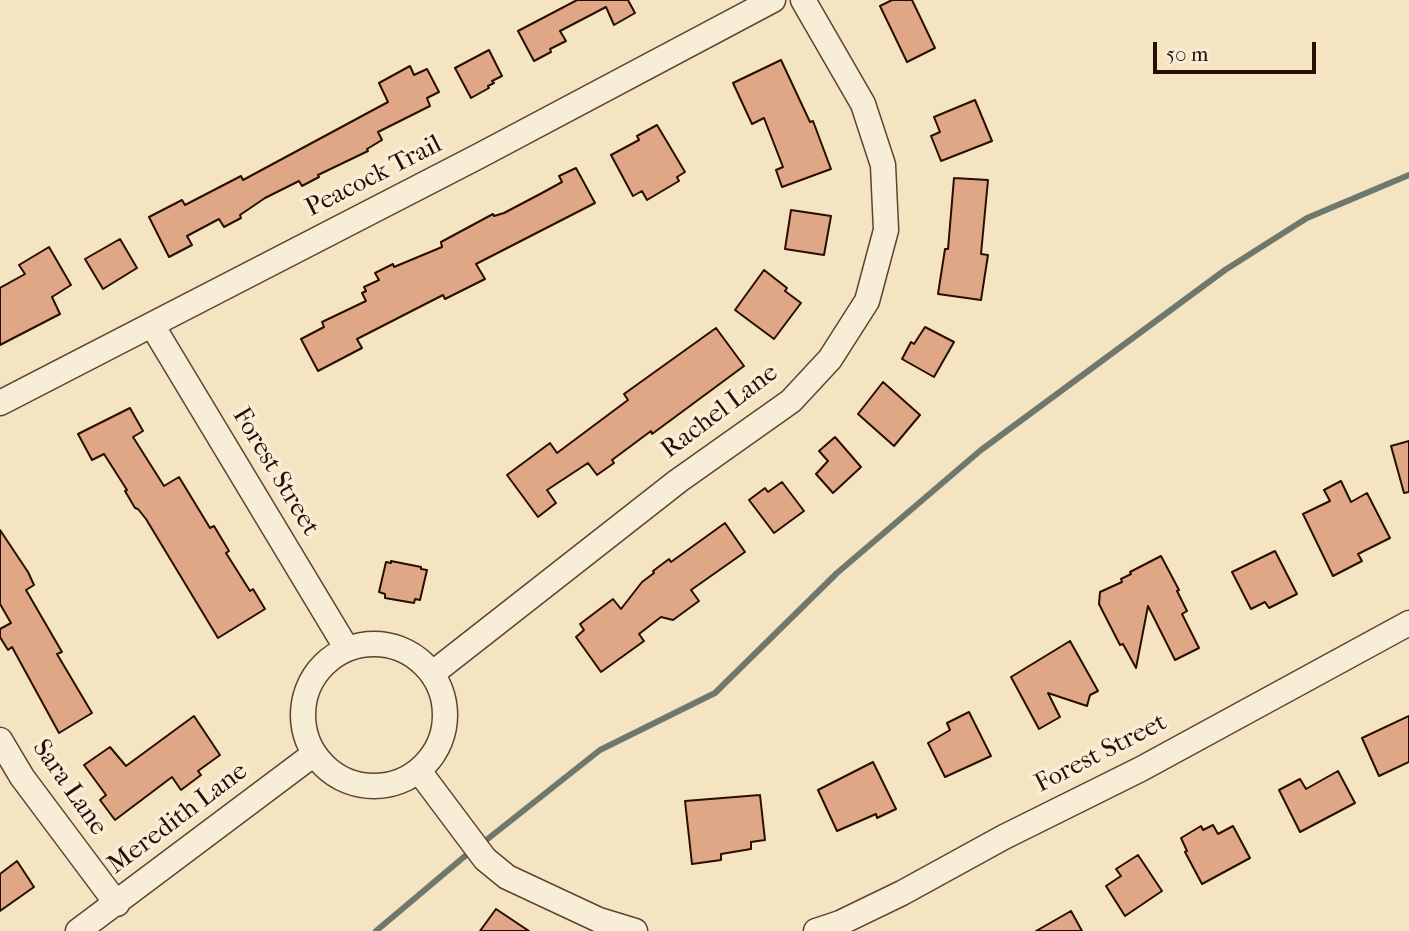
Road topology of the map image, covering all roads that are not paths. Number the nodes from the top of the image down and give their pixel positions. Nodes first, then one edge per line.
1 (773, 0) edge
2 (803, 0) edge
3 (152, 325) junction
4 (0, 403) edge
5 (1409, 623) edge
6 (347, 649) junction
7 (433, 673) junction
8 (0, 740) edge
9 (314, 754) junction
10 (419, 771) junction
11 (117, 904) junction
12 (78, 931) edge
13 (635, 931) edge
14 (816, 931) edge

1 - 3 street, Peacock Trail
2 - 7 street, Rachel Lane
3 - 4 street, Peacock Trail
3 - 6 street, Forest Street
5 - 14 street, Forest Street
6 - 7 street
6 - 9 street
7 - 10 street
8 - 11 street, Sara Lane
9 - 10 street
9 - 11 street, Meredith Lane
10 - 13 street
11 - 12 street, Meredith Lane

